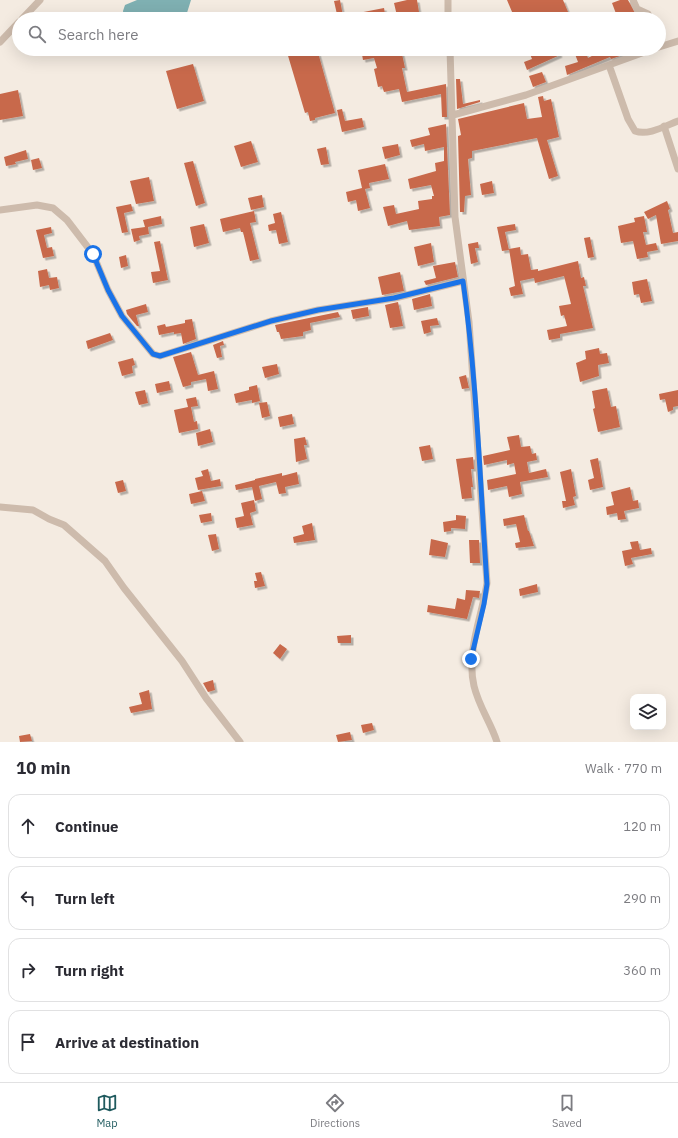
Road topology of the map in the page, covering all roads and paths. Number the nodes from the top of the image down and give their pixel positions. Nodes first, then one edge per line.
1 (40, 0) edge
2 (447, 0) edge
3 (633, 0) edge
4 (29, 12) edge
5 (448, 12) edge
6 (644, 12) edge
7 (12, 29) edge
8 (678, 41) edge
9 (0, 42) edge
10 (666, 44) edge
11 (450, 56) edge
12 (632, 56) edge
13 (609, 64) junction
14 (453, 115) junction
15 (678, 121) edge
16 (664, 126) junction
17 (678, 169) edge
18 (0, 210) edge
19 (463, 281) junction
20 (0, 507) edge
21 (240, 742) edge
22 (497, 742) edge

1 - 4 street
2 - 5 street
3 - 6 street
7 - 9 street
8 - 10 street
11 - 14 street
12 - 13 street
13 - 14 street
13 - 16 street
14 - 19 street
15 - 16 street
16 - 17 street
18 - 19 street
19 - 22 street
20 - 21 street

